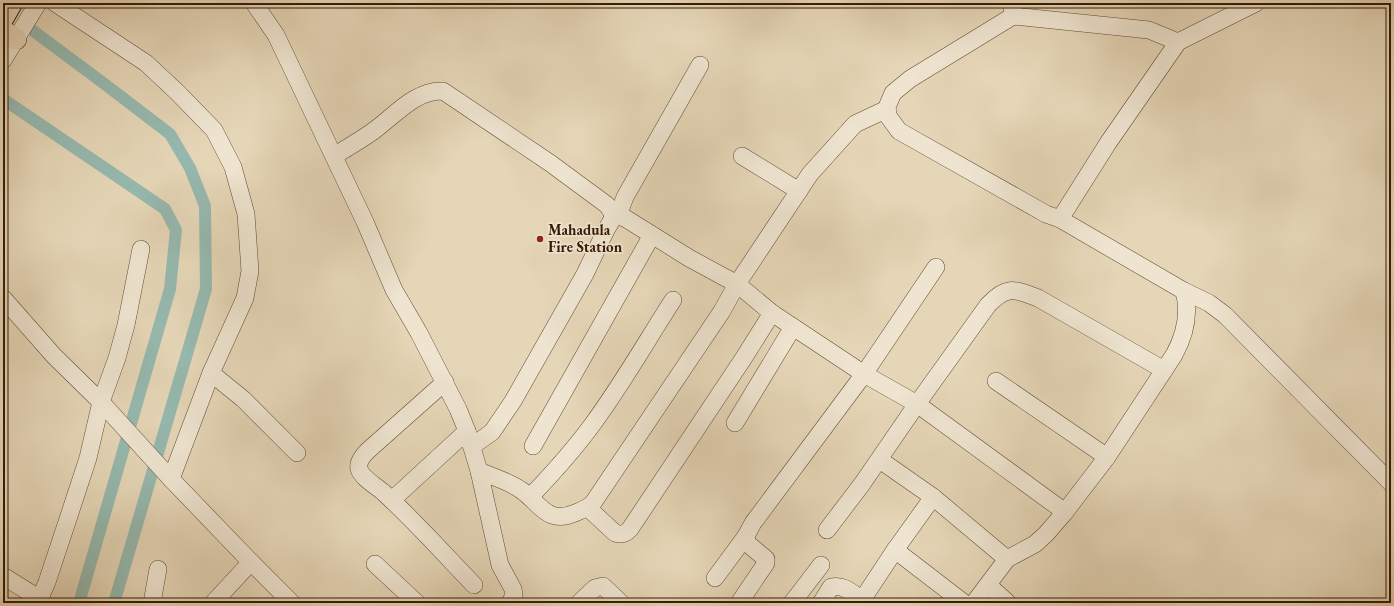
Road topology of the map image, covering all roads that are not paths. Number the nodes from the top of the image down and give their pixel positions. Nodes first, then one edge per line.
1 (11, 3) edge
2 (38, 3) edge
3 (55, 3) edge
4 (254, 3) edge
5 (1256, 3) edge
6 (1013, 9) edge
7 (3, 17) edge
8 (9, 35) edge
9 (1178, 42) junction
10 (3, 60) edge
11 (700, 65) dead end
12 (887, 109) junction
13 (334, 156) junction
14 (742, 156) dead end
15 (799, 191) junction
16 (616, 217) junction
17 (1060, 219) junction
18 (652, 235) junction
19 (141, 250) dead end
20 (936, 267) dead end
21 (737, 284) junction
22 (1184, 291) junction
23 (3, 298) edge
24 (673, 300) dead end
25 (772, 313) junction
26 (793, 327) junction
27 (1164, 370) junction
28 (211, 373) junction
29 (864, 374) junction
30 (996, 381) dead end
31 (445, 382) junction
32 (101, 402) junction
33 (917, 404) junction
34 (735, 423) dead end
35 (468, 436) junction
36 (533, 446) dead end
37 (297, 453) dead end
38 (1107, 457) junction
39 (880, 460) junction
40 (479, 471) junction
41 (167, 475) junction
42 (1391, 482) edge
43 (530, 497) junction
44 (933, 497) junction
45 (392, 500) junction
46 (588, 508) junction
47 (1065, 512) junction
48 (827, 530) dead end
49 (746, 536) junction
50 (895, 550) junction
51 (1007, 559) junction
52 (251, 562) junction
53 (375, 564) dead end
54 (820, 565) dead end
55 (158, 569) dead end
56 (3, 576) edge
57 (715, 578) dead end
58 (474, 585) dead end
59 (988, 585) junction
60 (39, 601) edge
61 (864, 602) edge
62 (152, 603) edge
63 (213, 603) edge
64 (292, 603) edge
65 (417, 603) edge
66 (510, 603) edge
67 (579, 603) edge
68 (621, 603) edge
69 (739, 603) edge
70 (792, 603) edge
71 (821, 603) edge
72 (964, 603) edge
73 (974, 603) edge
74 (1008, 603) edge

1 - 7 highway
2 - 8 street
3 - 28 street
4 - 13 street
5 - 9 street
6 - 9 street
6 - 12 street
8 - 10 street
9 - 17 street
11 - 16 street
12 - 15 street
12 - 17 street
13 - 16 street
13 - 31 street
14 - 15 street
15 - 21 street
16 - 18 street
16 - 35 street
17 - 22 street
18 - 21 street
18 - 36 street
19 - 32 street
20 - 29 street
21 - 25 street
21 - 46 street
22 - 27 street
22 - 42 street
23 - 32 street
24 - 43 street
25 - 26 street
25 - 46 street
26 - 29 street
26 - 34 street
27 - 33 street
27 - 38 street
28 - 37 street
28 - 41 street
29 - 33 street
29 - 49 street
30 - 38 street
31 - 35 street
31 - 45 street
32 - 41 street
32 - 60 street
33 - 39 street
33 - 47 street
35 - 40 street
35 - 45 street
38 - 47 street
39 - 44 street
39 - 48 street
40 - 43 street
40 - 66 street
41 - 52 street
43 - 46 street
44 - 50 street
44 - 51 street
45 - 58 street
47 - 51 street
49 - 57 street
49 - 69 street
50 - 61 street
50 - 72 street
51 - 59 street
52 - 63 street
52 - 64 street
53 - 65 street
54 - 70 street
55 - 62 street
56 - 60 street
59 - 73 street
59 - 74 street
61 - 71 street
67 - 68 street

